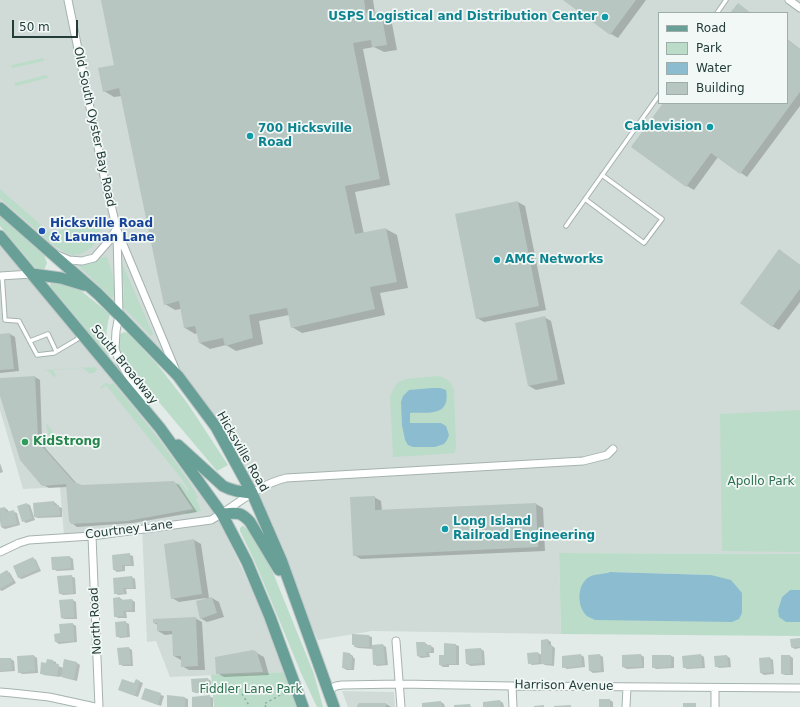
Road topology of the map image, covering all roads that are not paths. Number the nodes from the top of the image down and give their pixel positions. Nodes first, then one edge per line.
1 (68, 0) edge
2 (726, 0) edge
3 (789, 0) edge
4 (800, 8) edge
5 (718, 12) edge
6 (658, 96) edge
7 (602, 175) junction
8 (585, 199) junction
9 (0, 208) edge
10 (566, 226) dead end
11 (117, 230) junction
12 (0, 236) edge
13 (51, 253) junction
14 (32, 274) junction
15 (1, 276) edge
16 (87, 285) junction
17 (119, 315) junction
18 (83, 335) junction
19 (30, 341) junction
20 (56, 351) junction
21 (178, 376) junction
22 (160, 428) junction
23 (612, 449) dead end
24 (252, 493) junction
25 (222, 514) junction
26 (92, 536) junction
27 (0, 552) edge
28 (293, 591) junction
29 (396, 641) dead end
30 (400, 684) junction
31 (512, 686) junction
32 (627, 687) junction
33 (715, 688) junction
34 (800, 688) edge
35 (328, 690) junction
36 (0, 692) edge
37 (95, 707) edge
38 (99, 707) edge
39 (302, 707) edge
40 (334, 707) edge
41 (401, 707) edge
42 (512, 707) edge
43 (626, 707) edge
44 (715, 707) edge

1 - 11 street, Old South Oyster Bay Road
2 - 5 lane
3 - 4 street
6 - 7 lane
7 - 8 lane
7 - 8 lane
8 - 10 lane
9 - 13 main road, Hicksville Road
11 - 13 street
11 - 17 street, Old South Oyster Bay Road
11 - 21 street, Old South Oyster Bay Road
12 - 14 main road, South Broadway
13 - 16 main road, Hicksville Road
14 - 15 street
14 - 16 main road
14 - 18 main road, South Broadway
15 - 19 lane
16 - 17 main road, Hicksville Road
17 - 21 main road, Hicksville Road
17 - 22 street, Old South Oyster Bay Road
18 - 20 lane
18 - 22 main road, South Broadway
19 - 20 lane
19 - 20 lane
21 - 24 main road, Hicksville Road
22 - 24 main road
22 - 25 main road, South Broadway
23 - 24 street, Courtney Lane
24 - 25 street, Courtney Lane
24 - 28 main road, Hicksville Road
25 - 26 street, Courtney Lane
25 - 28 main road
25 - 39 main road
26 - 27 street, Courtney Lane
26 - 38 street, North Road
28 - 35 main road, Hicksville Road
29 - 30 street
30 - 31 street, Harrison Avenue
30 - 35 street, Harrison Avenue
30 - 41 street
31 - 32 street, Harrison Avenue
31 - 42 street
32 - 33 street, Harrison Avenue
32 - 43 street
33 - 34 street, Harrison Avenue
33 - 44 street
35 - 40 main road, Hicksville Road
36 - 37 street

